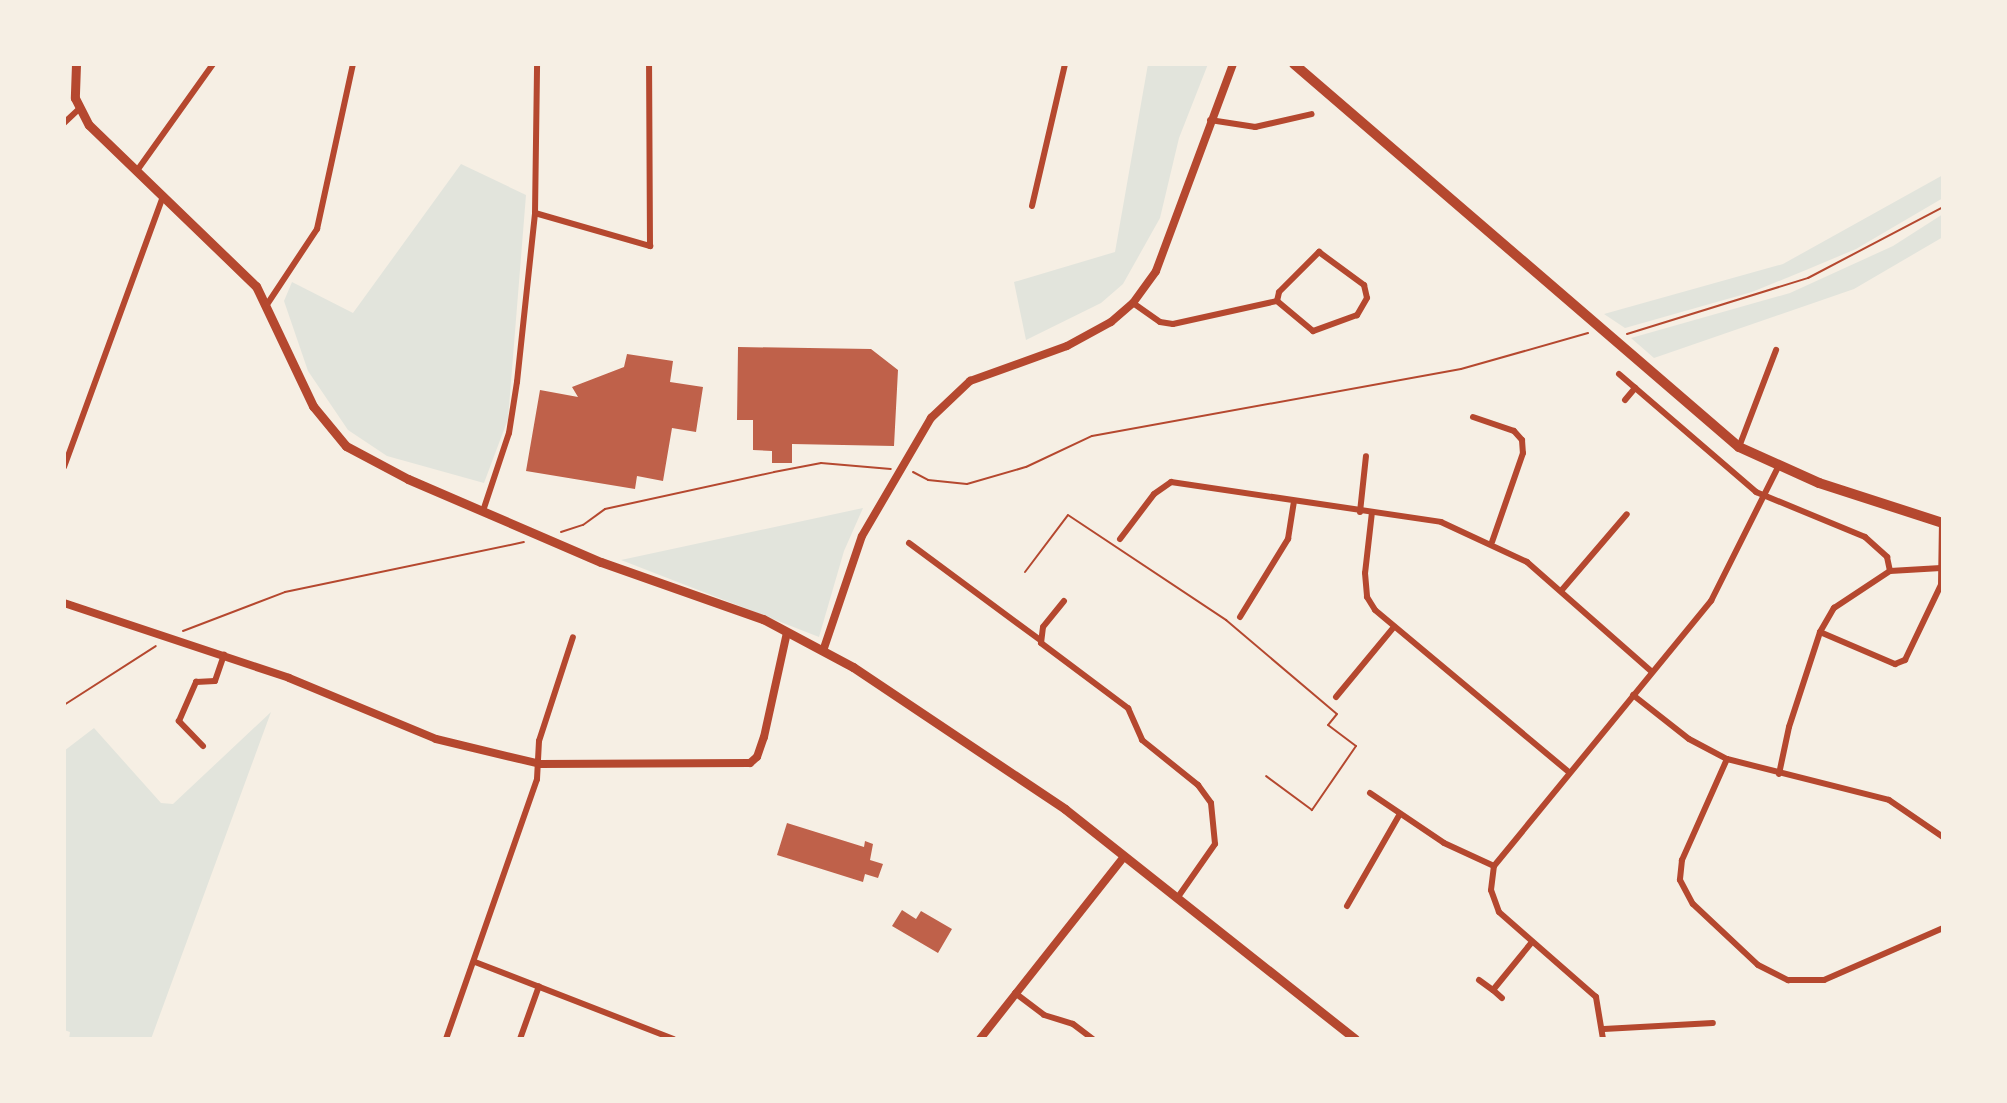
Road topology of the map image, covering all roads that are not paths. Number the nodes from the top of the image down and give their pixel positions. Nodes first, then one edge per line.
1 (76, 64) edge
2 (213, 64) edge
3 (353, 64) edge
4 (537, 64) edge
5 (649, 64) edge
6 (1065, 64) edge
7 (1294, 64) edge
8 (1230, 66) edge
9 (68, 84) edge
10 (79, 109) junction
11 (1312, 114) dead end
12 (1210, 120) junction
13 (64, 123) edge
14 (135, 173) junction
15 (163, 197) junction
16 (1032, 206) dead end
17 (535, 213) junction
18 (1277, 301) junction
19 (268, 303) junction
20 (1133, 303) junction
21 (1776, 350) dead end
22 (1619, 374) dead end
23 (1635, 388) junction
24 (1625, 400) dead end
25 (1473, 417) dead end
26 (1739, 447) junction
27 (1366, 456) dead end
28 (64, 467) edge
29 (1778, 467) junction
30 (1764, 497) junction
31 (1294, 503) junction
32 (483, 511) junction
33 (1360, 512) junction
34 (1372, 512) junction
35 (1627, 514) dead end
36 (1942, 523) edge
37 (1120, 539) dead end
38 (1492, 542) junction
39 (909, 543) dead end
40 (1941, 568) junction
41 (1890, 571) junction
42 (1561, 591) junction
43 (1064, 601) dead end
44 (64, 603) edge
45 (1240, 617) dead end
46 (1394, 627) junction
47 (787, 632) junction
48 (1820, 632) junction
49 (573, 637) dead end
50 (1040, 640) junction
51 (823, 651) junction
52 (224, 655) junction
53 (1651, 671) junction
54 (1633, 695) junction
55 (1336, 697) dead end
56 (203, 746) dead end
57 (1727, 759) junction
58 (540, 764) junction
59 (1569, 772) junction
60 (1779, 774) junction
61 (1370, 793) dead end
62 (1400, 814) junction
63 (1943, 837) edge
64 (1123, 858) junction
65 (1494, 866) junction
66 (1178, 897) junction
67 (1347, 906) dead end
68 (1943, 928) edge
69 (1532, 942) junction
70 (475, 962) junction
71 (1479, 980) dead end
72 (539, 986) junction
73 (1493, 990) junction
74 (1015, 992) junction
75 (1502, 998) dead end
76 (1713, 1023) dead end
77 (1604, 1029) junction
78 (446, 1039) edge
79 (520, 1039) edge
80 (674, 1039) edge
81 (980, 1039) edge
82 (1093, 1039) edge
83 (1355, 1039) edge
84 (1603, 1039) edge

1 - 9 main road
2 - 14 street
3 - 19 street
4 - 17 street
5 - 17 street
6 - 16 street
7 - 26 main road
8 - 12 street
9 - 10 main road
10 - 13 street
10 - 14 main road
11 - 12 street
12 - 20 street
14 - 15 main road
15 - 19 main road
15 - 28 street
17 - 32 street
18 - 18 street
18 - 20 street
19 - 32 main road
20 - 51 street
21 - 26 street
22 - 23 street
23 - 24 street
23 - 30 street
25 - 38 street
26 - 29 main road
27 - 33 street
29 - 30 street
29 - 36 main road
30 - 41 street
30 - 53 street
31 - 33 street
31 - 37 street
31 - 45 street
32 - 47 main road
33 - 34 street
34 - 38 street
34 - 46 street
35 - 42 street
36 - 40 street
38 - 42 street
39 - 50 street
40 - 41 street
40 - 48 street
41 - 48 street
42 - 53 street
43 - 50 street
44 - 52 street
46 - 55 street
46 - 59 street
47 - 51 main road
47 - 58 street
48 - 60 street
49 - 58 street
50 - 66 street
51 - 64 main road
52 - 56 street
52 - 58 street
53 - 54 street
54 - 57 street
54 - 59 street
57 - 60 street
57 - 68 street
58 - 70 street
59 - 65 street
60 - 63 street
61 - 62 street
62 - 65 street
62 - 67 street
64 - 66 main road
64 - 74 street
65 - 69 street
66 - 83 main road
69 - 73 street
69 - 77 street
70 - 72 street
70 - 78 street
71 - 73 street
72 - 79 street
72 - 80 street
73 - 75 street
74 - 81 street
74 - 82 street
76 - 77 street
77 - 84 street

